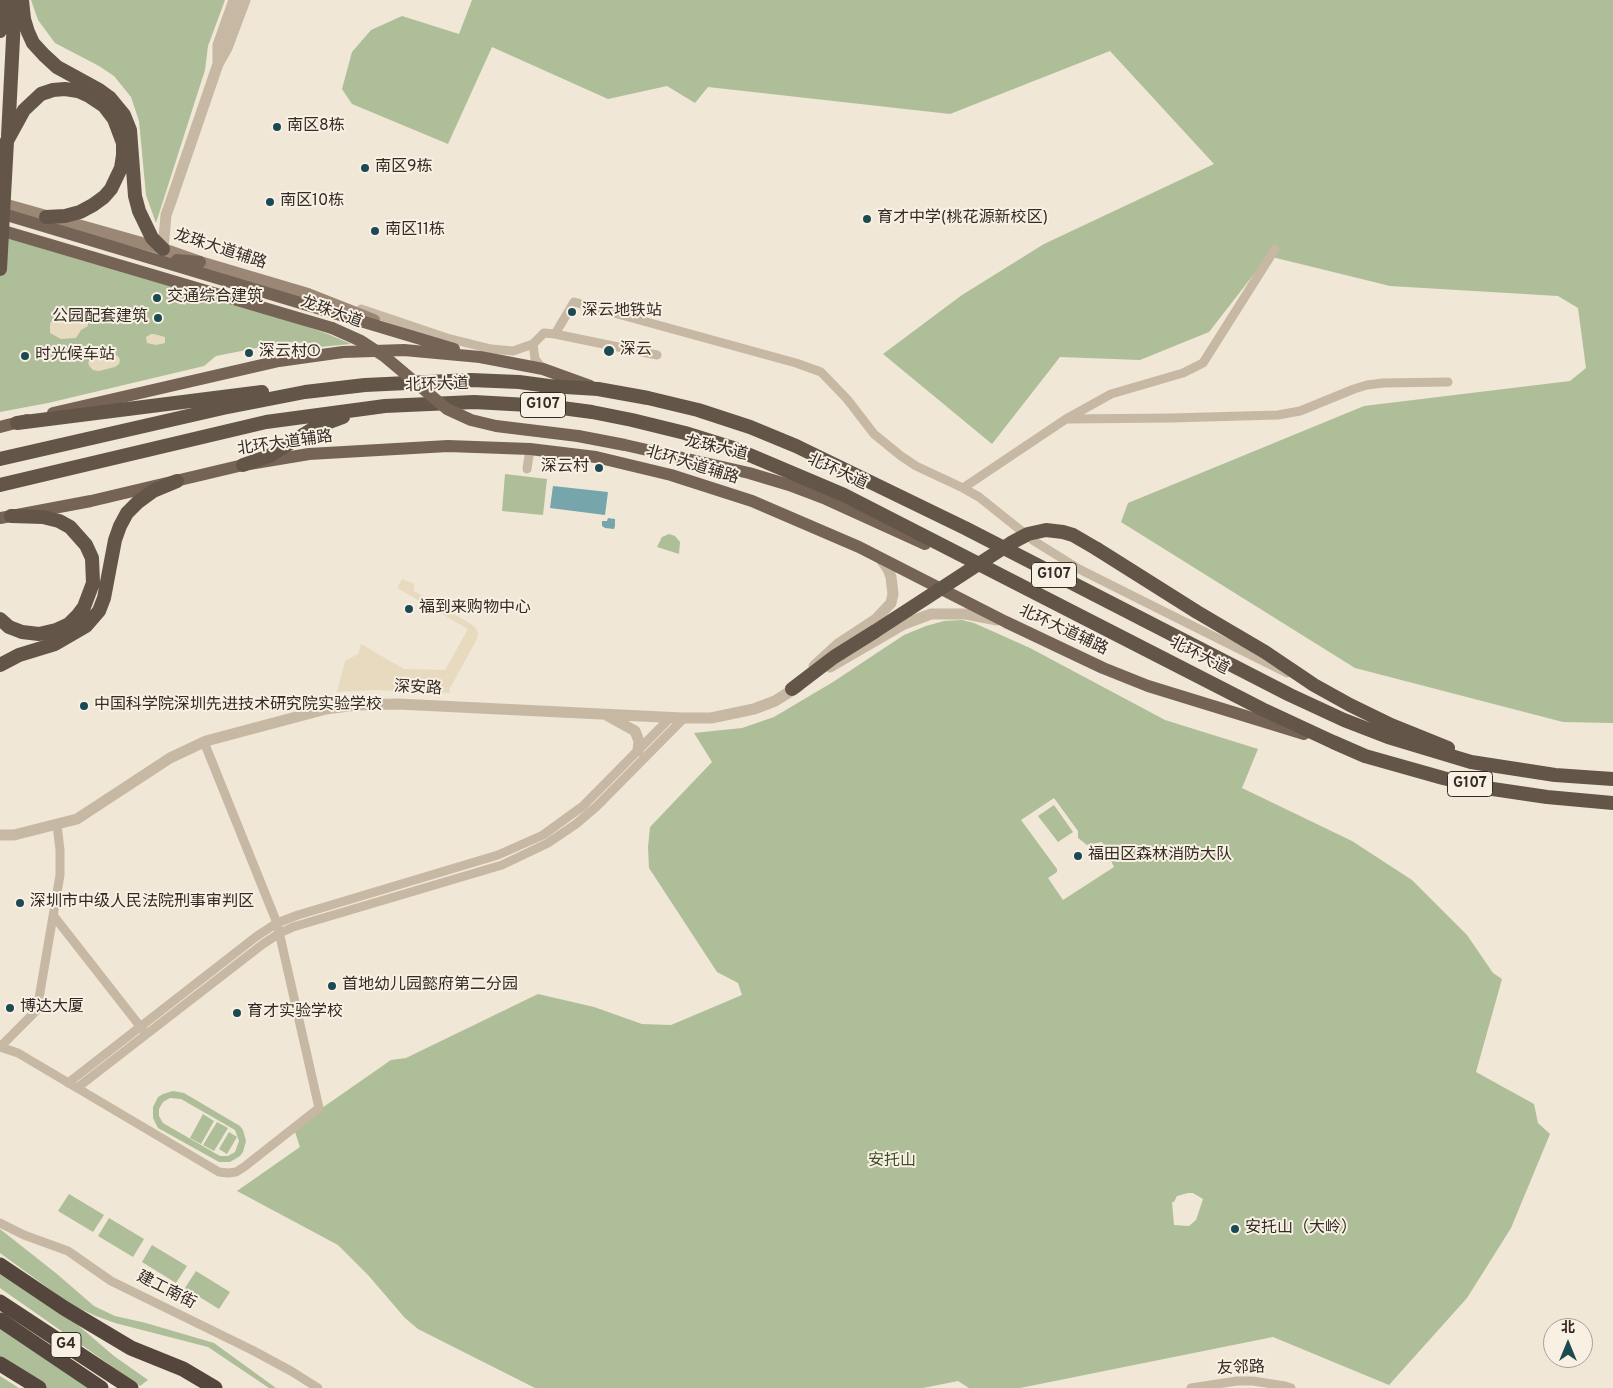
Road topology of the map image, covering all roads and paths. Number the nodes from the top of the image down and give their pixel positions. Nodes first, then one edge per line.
1 (3, 0) edge
2 (14, 0) edge
3 (22, 0) edge
4 (234, 0) edge
5 (245, 0) edge
6 (0, 30) edge
7 (218, 64) junction
8 (7, 141) junction
9 (0, 203) edge
10 (0, 213) edge
11 (46, 217) junction
12 (0, 230) edge
13 (1275, 249) dead end
14 (158, 254) junction
15 (0, 269) edge
16 (308, 294) junction
17 (555, 334) junction
18 (425, 340) junction
19 (532, 344) junction
20 (657, 355) dead end
21 (480, 357) junction
22 (543, 370) junction
23 (1448, 382) dead end
24 (598, 389) junction
25 (305, 392) junction
26 (385, 406) junction
27 (1066, 419) junction
28 (17, 423) junction
29 (0, 427) edge
30 (530, 450) junction
31 (0, 459) edge
32 (243, 464) junction
33 (527, 469) dead end
34 (177, 481) junction
35 (0, 485) edge
36 (963, 488) junction
37 (6, 517) edge
38 (881, 559) junction
39 (1055, 602) junction
40 (0, 619) edge
41 (1006, 622) junction
42 (0, 665) edge
43 (1314, 685) junction
44 (792, 690) junction
45 (604, 714) junction
46 (670, 718) junction
47 (684, 718) junction
48 (204, 742) junction
49 (1333, 742) junction
50 (638, 751) junction
51 (1508, 769) junction
52 (1613, 779) edge
53 (1613, 803) edge
54 (57, 825) junction
55 (0, 828) edge
56 (35, 830) junction
57 (0, 835) edge
58 (53, 915) junction
59 (277, 923) junction
60 (280, 932) junction
61 (140, 1027) junction
62 (146, 1034) junction
63 (0, 1047) edge
64 (68, 1083) junction
65 (77, 1088) junction
66 (0, 1223) edge
67 (0, 1265) edge
68 (0, 1302) edge
69 (0, 1320) edge
70 (0, 1364) edge
71 (39, 1388) edge
72 (101, 1388) edge
73 (131, 1388) edge
74 (215, 1388) edge
75 (318, 1388) edge
76 (1191, 1388) edge
77 (1291, 1388) edge

1 - 6 highway
2 - 8 highway
3 - 14 highway
4 - 7 street
5 - 7 street
7 - 14 street
8 - 11 highway
8 - 15 highway, bridge
9 - 11 main road, 龙珠大道辅路
10 - 14 main road, 龙珠大道
11 - 14 main road, 龙珠大道辅路
12 - 39 main road, 龙珠大道, bridge
13 - 27 street
14 - 16 main road, 龙珠大道辅路
14 - 18 main road, 龙珠大道
16 - 18 main road, 龙珠大道辅路
16 - 19 street
17 - 19 street
17 - 20 street
17 - 36 street
18 - 21 main road, 龙珠大道
19 - 22 street
21 - 22 main road
21 - 28 main road
22 - 24 main road
23 - 27 street
24 - 25 highway, 北环大道 / G107
24 - 51 highway, 北环大道 / G107
25 - 28 highway
25 - 31 highway, 北环大道 / G107
26 - 32 highway
26 - 35 highway, 北环大道 / G107
26 - 39 highway, 北环大道 / G107
27 - 36 street
28 - 29 main road
30 - 32 main road, 北环大道辅路
30 - 33 street
30 - 38 main road, 北环大道辅路
32 - 34 main road, 北环大道辅路
34 - 37 main road, 北环大道辅路
34 - 42 highway
36 - 43 street
37 - 40 highway
38 - 41 main road, 北环大道辅路
38 - 44 street
39 - 49 highway, 北环大道 / G107
41 - 44 street, 深安路
41 - 49 main road, 北环大道辅路
43 - 44 highway, bridge
43 - 51 highway
44 - 47 street, 深安路
45 - 46 street, 深安路
45 - 48 street, 深安路
45 - 50 street
46 - 47 street, 深安路
46 - 50 street
47 - 60 street
48 - 54 street, 深安路
48 - 59 street
49 - 53 highway, 北环大道 / G107
50 - 59 street
51 - 52 highway, 北环大道 / G107
54 - 56 street, 深安路
54 - 58 street
55 - 56 street
56 - 57 street
58 - 61 street
58 - 63 street
59 - 60 street
59 - 61 street
60 - 62 street
60 - 65 street
61 - 62 street
61 - 64 street
62 - 65 street
63 - 64 street
64 - 65 street
66 - 75 street, 建工南街
67 - 74 highway
68 - 73 highway, G4
69 - 72 highway, G4
70 - 71 highway
76 - 77 street, 友邻路

